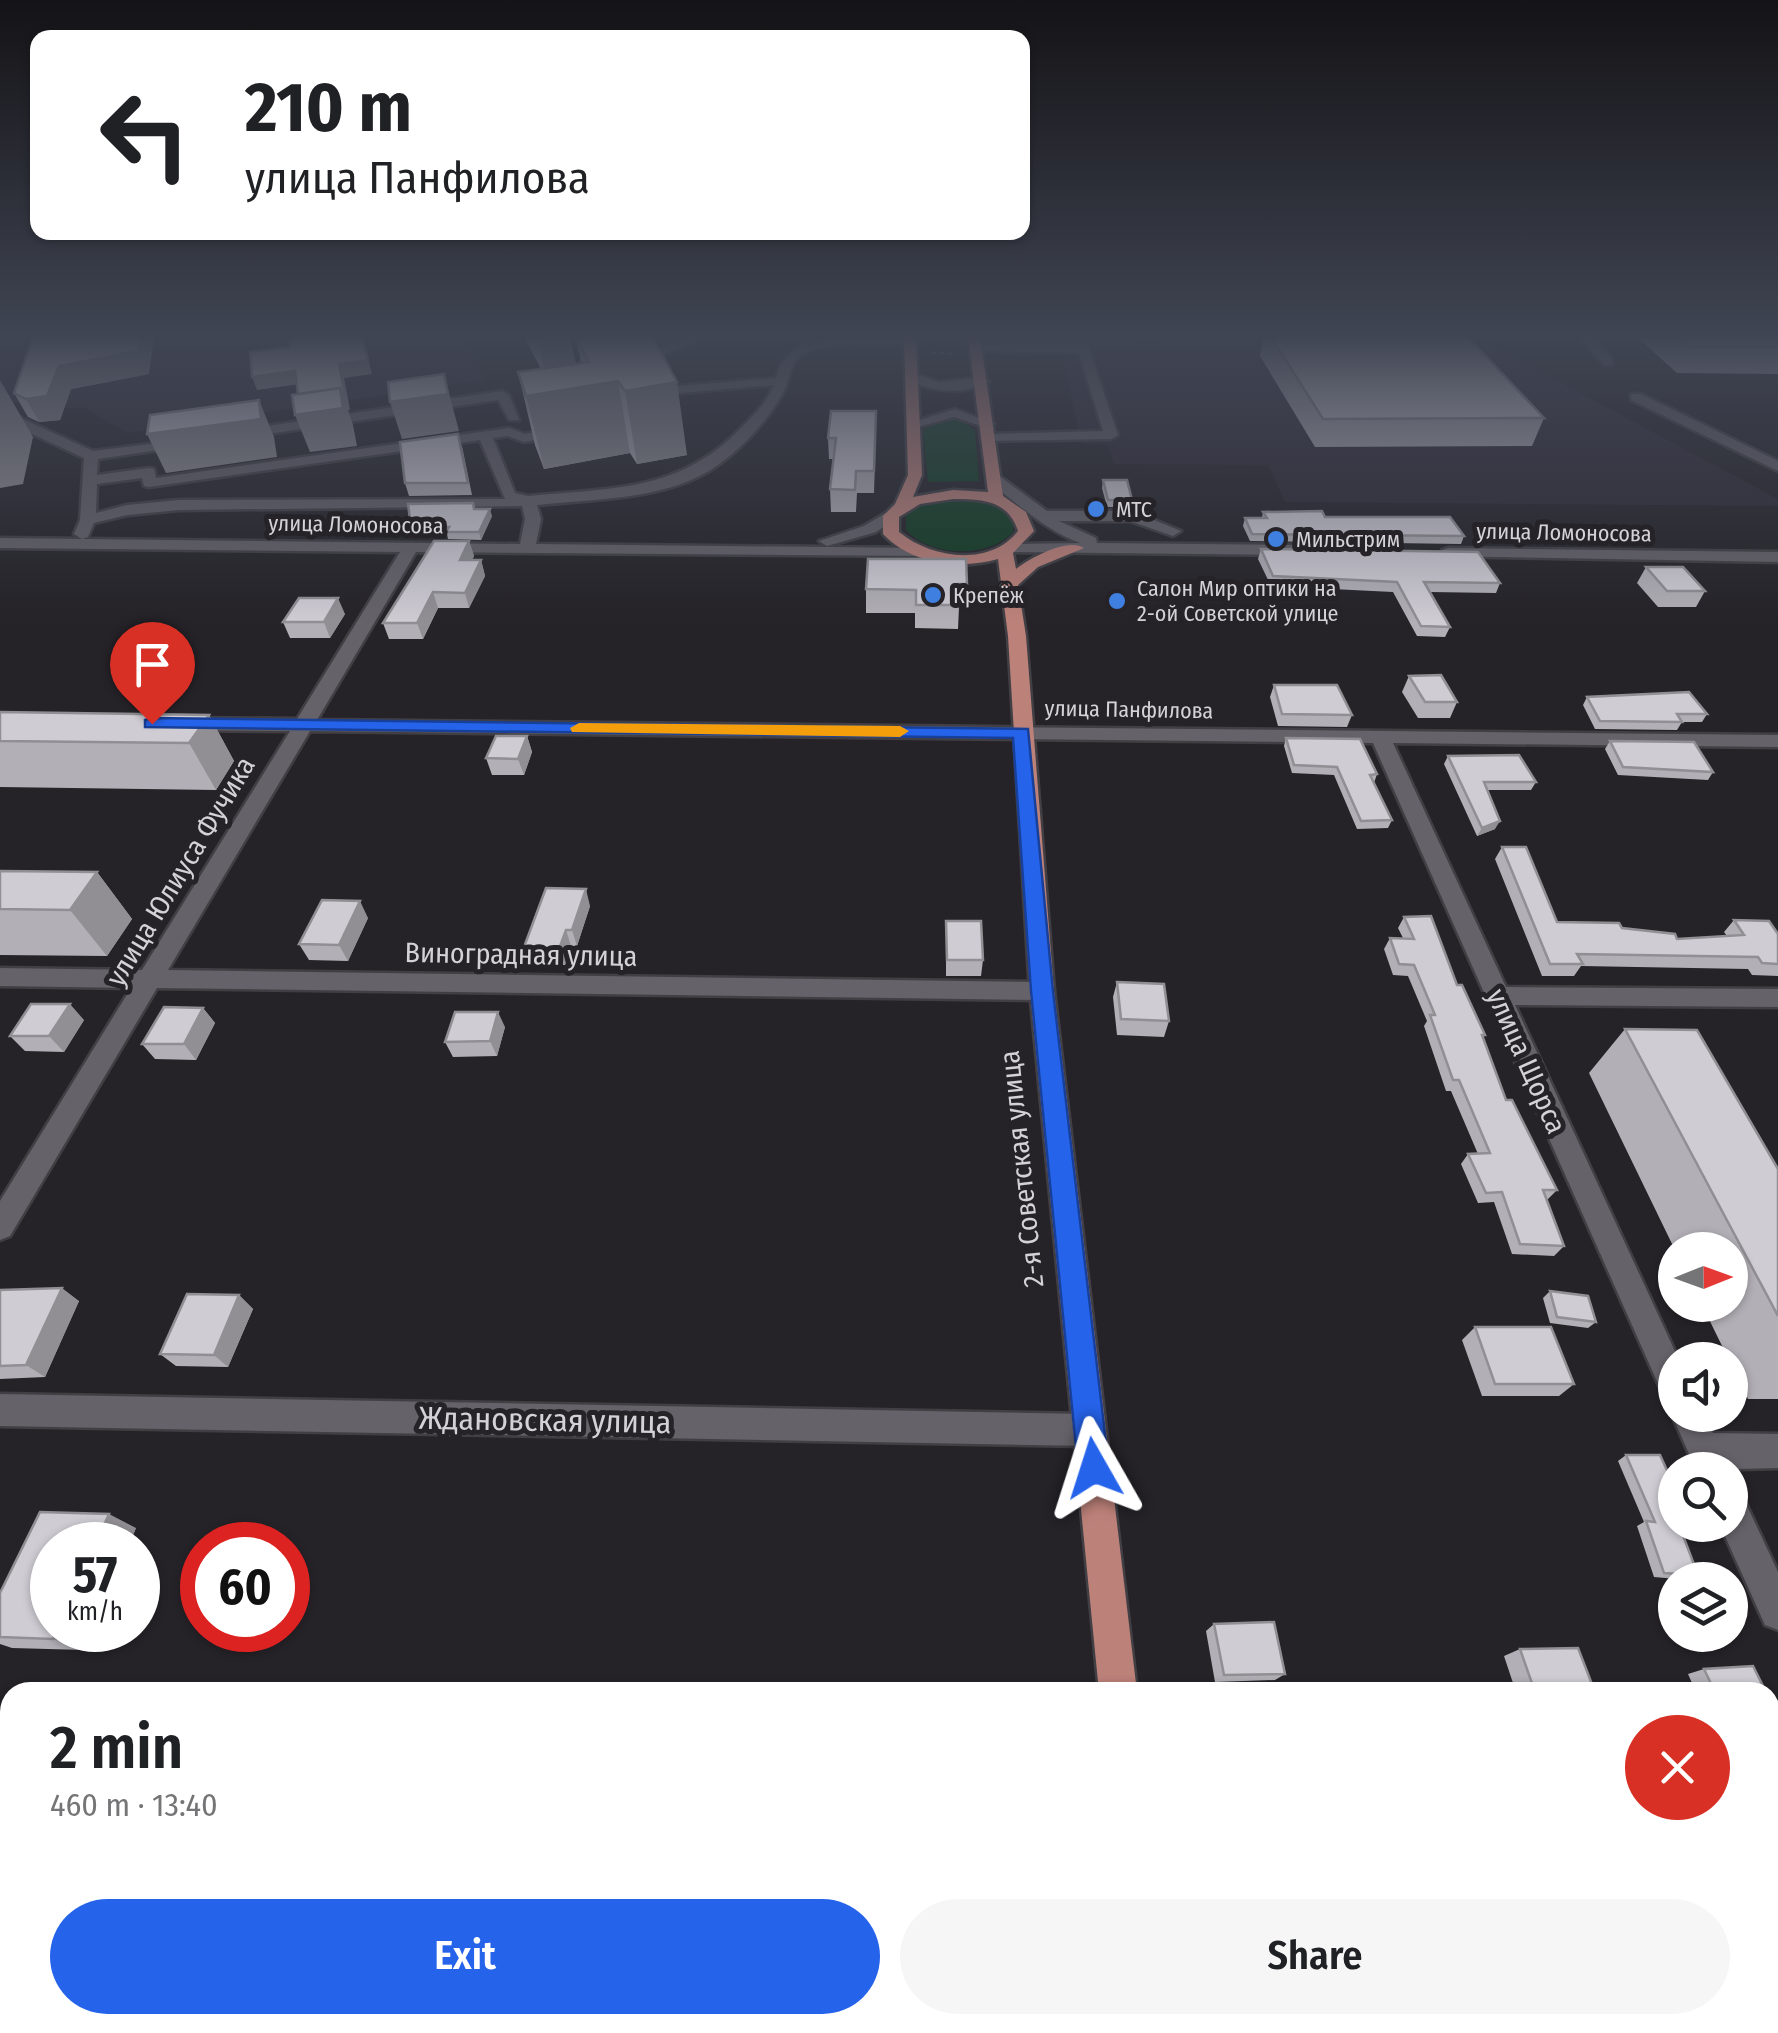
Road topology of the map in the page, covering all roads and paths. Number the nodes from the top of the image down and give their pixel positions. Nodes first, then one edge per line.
1 (988, 431) edge
2 (38, 432) edge
3 (249, 432) edge
4 (492, 432) edge
5 (518, 432) edge
6 (553, 432) edge
7 (742, 432) edge
8 (914, 432) edge
9 (1015, 432) edge
10 (1109, 432) edge
11 (1707, 432) edge
12 (228, 435) edge
13 (485, 435) junction
14 (208, 438) edge
15 (91, 456) junction
16 (1778, 467) edge
17 (993, 478) junction
18 (90, 481) junction
19 (996, 500) junction
20 (528, 501) junction
21 (896, 511) junction
22 (1040, 516) junction
23 (88, 520) junction
24 (1174, 531) junction
25 (1063, 532) junction
26 (0, 543) edge
27 (78, 544) junction
28 (411, 547) junction
29 (526, 548) junction
30 (1076, 548) junction
31 (1109, 548) junction
32 (1009, 549) junction
33 (712, 550) junction
34 (1229, 550) junction
35 (1307, 550) edge
36 (1425, 552) edge
37 (918, 553) junction
38 (1778, 557) edge
39 (955, 560) junction
40 (996, 582) junction
41 (170, 724) edge
42 (303, 725) junction
43 (1021, 733) junction
44 (1380, 737) junction
45 (1778, 741) edge
46 (0, 978) edge
47 (149, 980) junction
48 (1042, 991) junction
49 (1498, 996) junction
50 (1778, 998) edge
51 (0, 1227) edge
52 (1658, 1349) edge
53 (0, 1410) edge
54 (1090, 1430) junction
55 (1778, 1451) edge
56 (1748, 1455) edge
57 (1746, 1542) edge
58 (1778, 1612) edge
59 (1117, 1682) edge

1 - 17 main road
2 - 15 street
3 - 12 street
4 - 13 street
5 - 6 street
7 - 20 street
8 - 21 main road
9 - 10 street
11 - 16 street
13 - 18 street
13 - 20 street
14 - 15 street
15 - 18 street
17 - 19 main road
17 - 22 street
18 - 23 street
19 - 21 main road
19 - 32 main road, 2-я Советская улица
20 - 23 street
20 - 29 street
21 - 33 street, улица Ломоносова
21 - 37 main road
22 - 24 street
22 - 25 street
23 - 27 street
24 - 25 street
24 - 34 street
25 - 31 street
26 - 27 street, улица Ломоносова
27 - 28 street, улица Ломоносова
28 - 29 street, улица Ломоносова
28 - 42 street, улица Юлиуса Фучика
29 - 33 street, улица Ломоносова
30 - 31 street
30 - 32 street
30 - 40 main road
31 - 34 street
32 - 39 main road
32 - 40 main road, 2-я Советская улица
33 - 37 street, улица Ломоносова
34 - 35 street
36 - 38 street, улица Ломоносова
37 - 39 main road
39 - 40 main road
40 - 43 main road, 2-я Советская улица
41 - 42 street, улица Панфилова
42 - 43 street, улица Панфилова
42 - 47 street, улица Юлиуса Фучика
43 - 44 street, улица Панфилова
43 - 48 main road, 2-я Советская улица
44 - 45 street, улица Панфилова
44 - 49 street, улица Щорса
46 - 47 street, Виноградная улица
47 - 48 street, Виноградная улица
47 - 51 street, улица Юлиуса Фучика
48 - 54 main road, 2-я Советская улица
49 - 50 street
49 - 52 street, улица Щорса
53 - 54 street, Ждановская улица
54 - 59 main road, 2-я Советская улица
55 - 56 street
57 - 58 street

